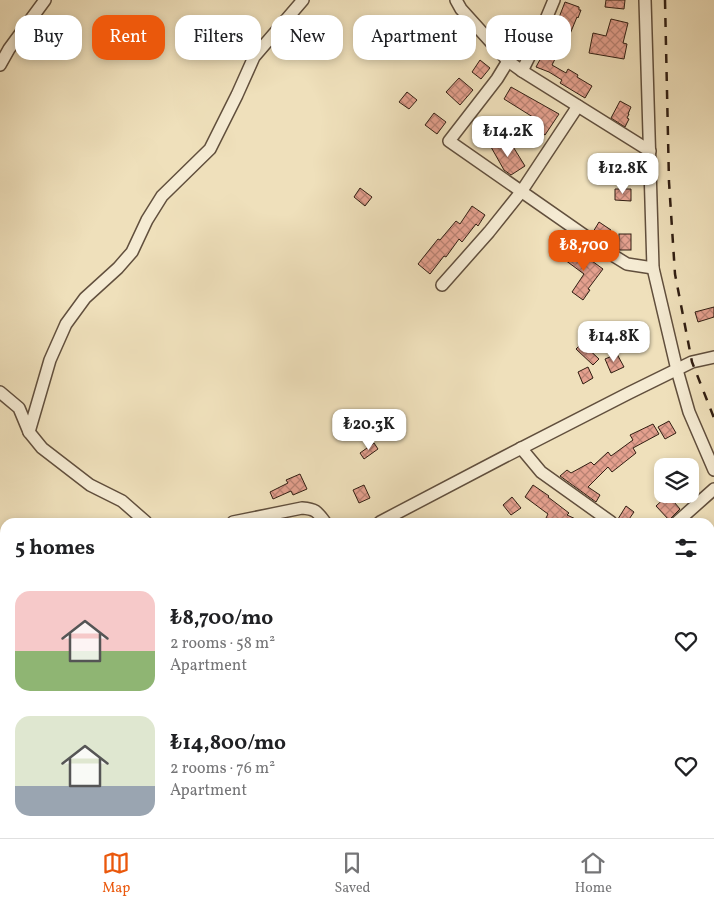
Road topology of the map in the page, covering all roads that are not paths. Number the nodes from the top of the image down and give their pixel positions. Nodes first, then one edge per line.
1 (45, 0) edge
2 (303, 0) edge
3 (456, 0) edge
4 (554, 0) edge
5 (645, 0) edge
6 (508, 61) junction
7 (0, 65) edge
8 (522, 71) junction
9 (578, 106) junction
10 (650, 151) junction
11 (521, 192) junction
12 (652, 268) junction
13 (442, 285) dead end
14 (714, 357) edge
15 (677, 370) junction
16 (0, 392) edge
17 (29, 432) junction
18 (521, 448) junction
19 (714, 470) edge
20 (714, 489) edge
21 (141, 518) edge
22 (253, 518) edge
23 (322, 518) edge
24 (388, 518) edge
25 (605, 518) edge
26 (681, 518) edge

1 - 7 street
2 - 17 street
3 - 6 street
4 - 8 street
5 - 10 street
6 - 8 street
6 - 11 street
8 - 9 street
9 - 10 street
9 - 11 street
10 - 12 street
11 - 12 street
11 - 13 street
12 - 15 street
14 - 15 street
15 - 18 street
15 - 19 street
16 - 17 street
17 - 21 street
18 - 24 street
18 - 25 street
20 - 26 street
22 - 23 street

